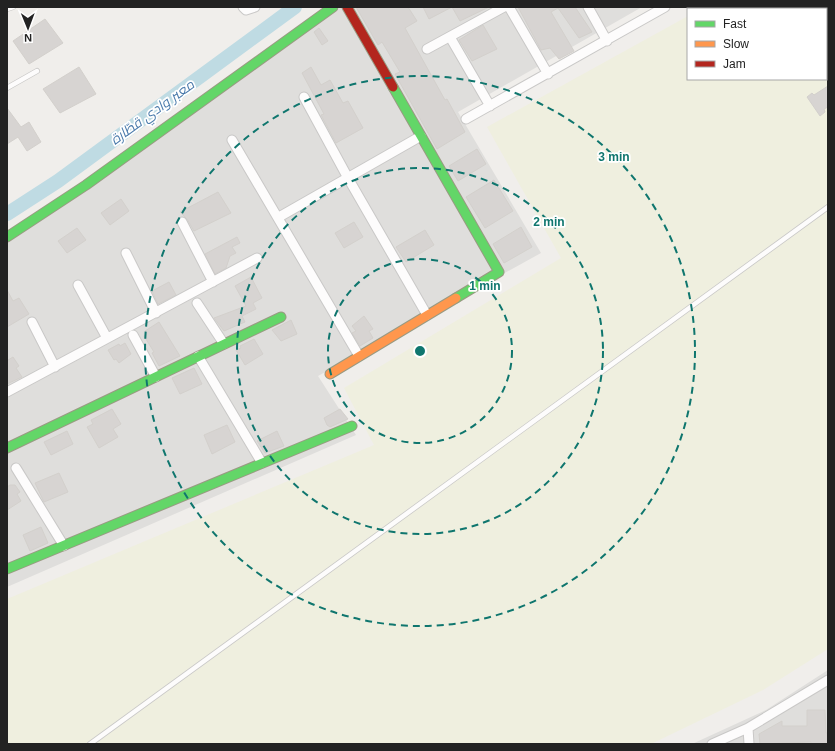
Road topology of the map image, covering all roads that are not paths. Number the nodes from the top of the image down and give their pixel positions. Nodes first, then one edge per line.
1 (14, 7) edge
2 (243, 7) edge
3 (255, 7) edge
4 (333, 7) edge
5 (347, 7) edge
6 (504, 7) edge
7 (508, 7) edge
8 (588, 7) edge
9 (645, 7) edge
10 (664, 7) edge
11 (7, 9) edge
12 (650, 16) junction
13 (450, 37) junction
14 (607, 41) junction
15 (427, 49) dead end
16 (36, 71) dead end
17 (548, 74) junction
18 (7, 88) edge
19 (304, 97) dead end
20 (490, 106) junction
21 (466, 119) dead end
22 (421, 136) junction
23 (232, 140) dead end
24 (348, 178) junction
25 (828, 207) edge
26 (278, 217) junction
27 (182, 222) dead end
28 (7, 237) edge
29 (126, 254) dead end
30 (257, 258) dead end
31 (213, 282) junction
32 (78, 285) dead end
33 (197, 303) dead end
34 (156, 313) junction
35 (427, 315) junction
36 (281, 317) dead end
37 (32, 322) dead end
38 (133, 335) dead end
39 (107, 338) junction
40 (224, 344) junction
41 (198, 356) junction
42 (359, 356) junction
43 (55, 367) junction
44 (330, 374) dead end
45 (156, 377) junction
46 (7, 392) edge
47 (352, 426) dead end
48 (7, 448) edge
49 (262, 463) junction
50 (16, 468) dead end
51 (64, 546) junction
52 (7, 569) edge
53 (828, 680) edge
54 (748, 728) junction
55 (90, 744) edge
56 (712, 744) edge
57 (749, 744) edge

1 - 11 lane
2 - 3 street
4 - 28 street
5 - 22 street
6 - 13 street
7 - 17 street
8 - 14 street
9 - 12 street
10 - 12 street
12 - 14 street
13 - 15 street
13 - 20 street
14 - 17 street
16 - 18 lane
17 - 20 street
19 - 24 street
20 - 21 street
22 - 24 street
22 - 35 street
23 - 26 street
24 - 26 street
24 - 35 street
25 - 55 lane
26 - 42 street
27 - 31 street
29 - 34 street
30 - 31 street
31 - 34 street
32 - 39 street
33 - 40 street
34 - 39 street
35 - 42 street
36 - 40 street
37 - 43 street
38 - 45 street
39 - 43 street
40 - 41 street
41 - 45 street
41 - 49 street
42 - 44 street
43 - 46 street
45 - 48 street
47 - 49 street
49 - 51 street
50 - 51 street
51 - 52 street
53 - 54 street
54 - 56 street
54 - 57 street

